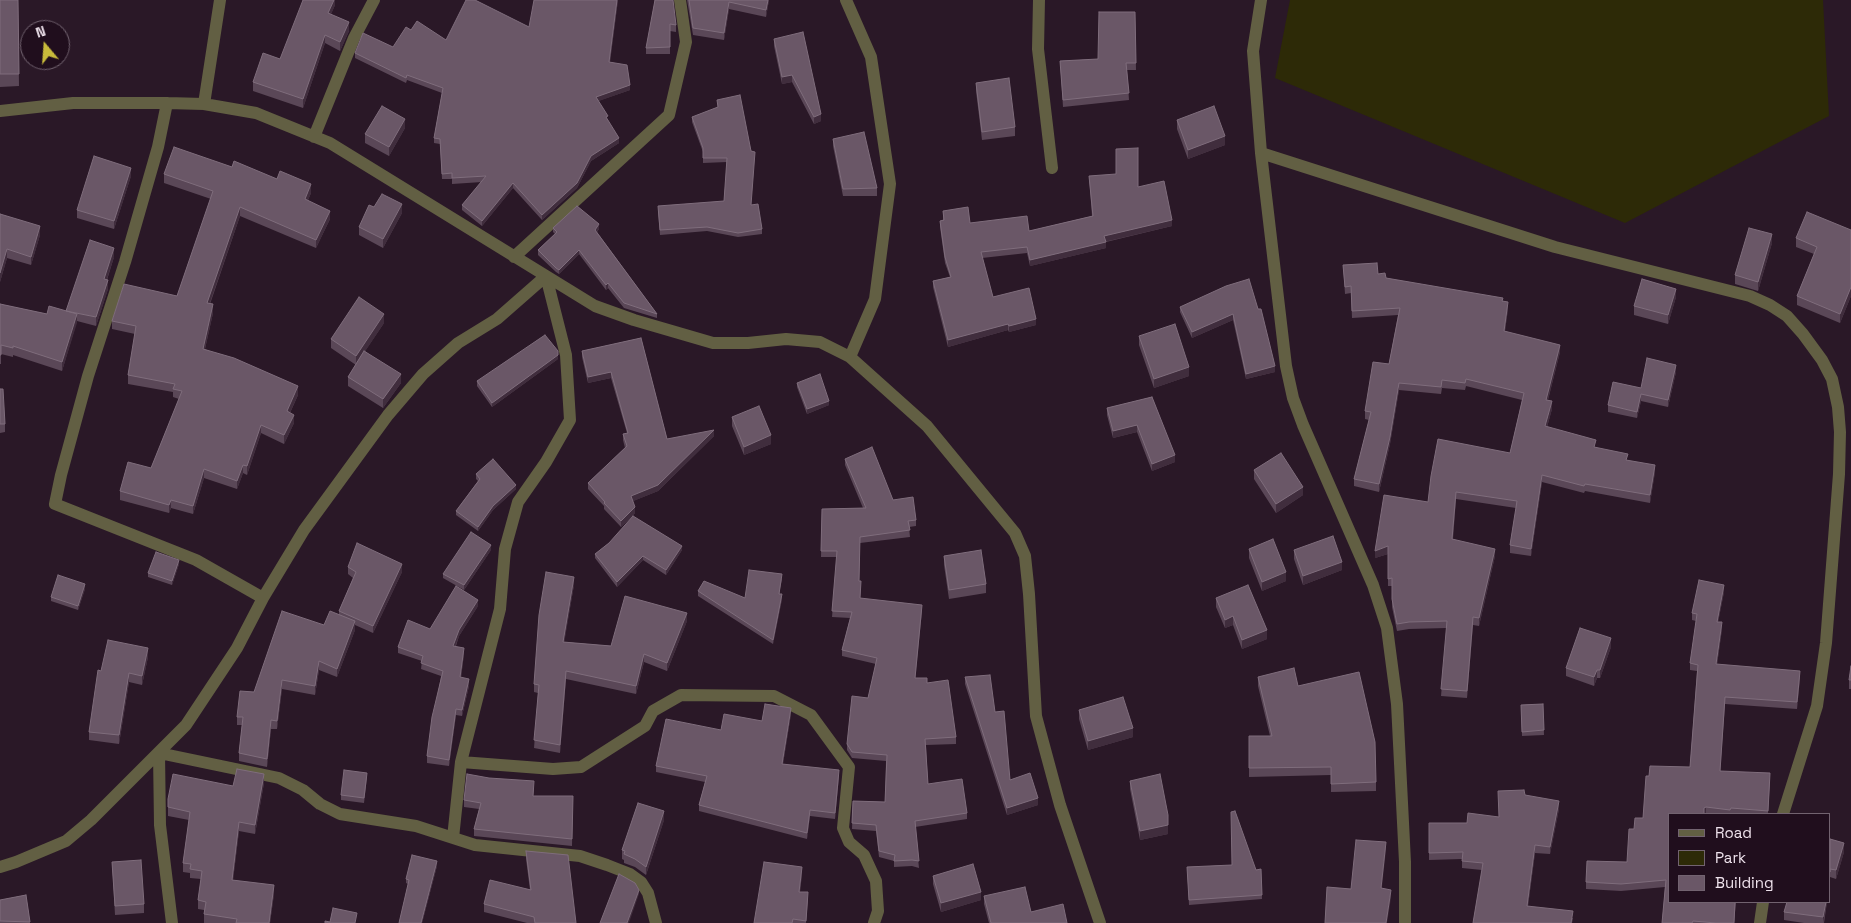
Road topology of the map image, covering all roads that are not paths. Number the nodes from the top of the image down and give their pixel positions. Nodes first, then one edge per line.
1 (220, 0) edge
2 (374, 0) edge
3 (680, 0) edge
4 (846, 0) edge
5 (1039, 0) edge
6 (1257, 2) edge
7 (166, 103) junction
8 (204, 104) junction
9 (0, 111) edge
10 (314, 137) junction
11 (1260, 153) junction
12 (1052, 168) dead end
13 (514, 257) junction
14 (546, 276) junction
15 (850, 357) junction
16 (1845, 473) edge
17 (263, 598) junction
18 (159, 753) junction
19 (461, 762) junction
20 (1784, 813) edge
21 (453, 838) junction
22 (0, 867) edge
23 (1763, 903) edge
24 (172, 923) edge
25 (656, 923) edge
26 (874, 923) edge
27 (1100, 923) edge
28 (1405, 923) edge
29 (1760, 923) edge

1 - 8 street
2 - 10 street
3 - 13 street
4 - 15 street
5 - 12 street
6 - 11 street
7 - 8 street
7 - 9 street
7 - 17 street
8 - 10 street
10 - 13 street
11 - 16 street
11 - 28 street
13 - 14 street
14 - 15 street
14 - 17 street
14 - 19 street
15 - 27 street
16 - 20 street
17 - 18 street
18 - 21 street
18 - 22 street
18 - 24 street
19 - 21 street
19 - 26 street
21 - 25 street
23 - 29 street

